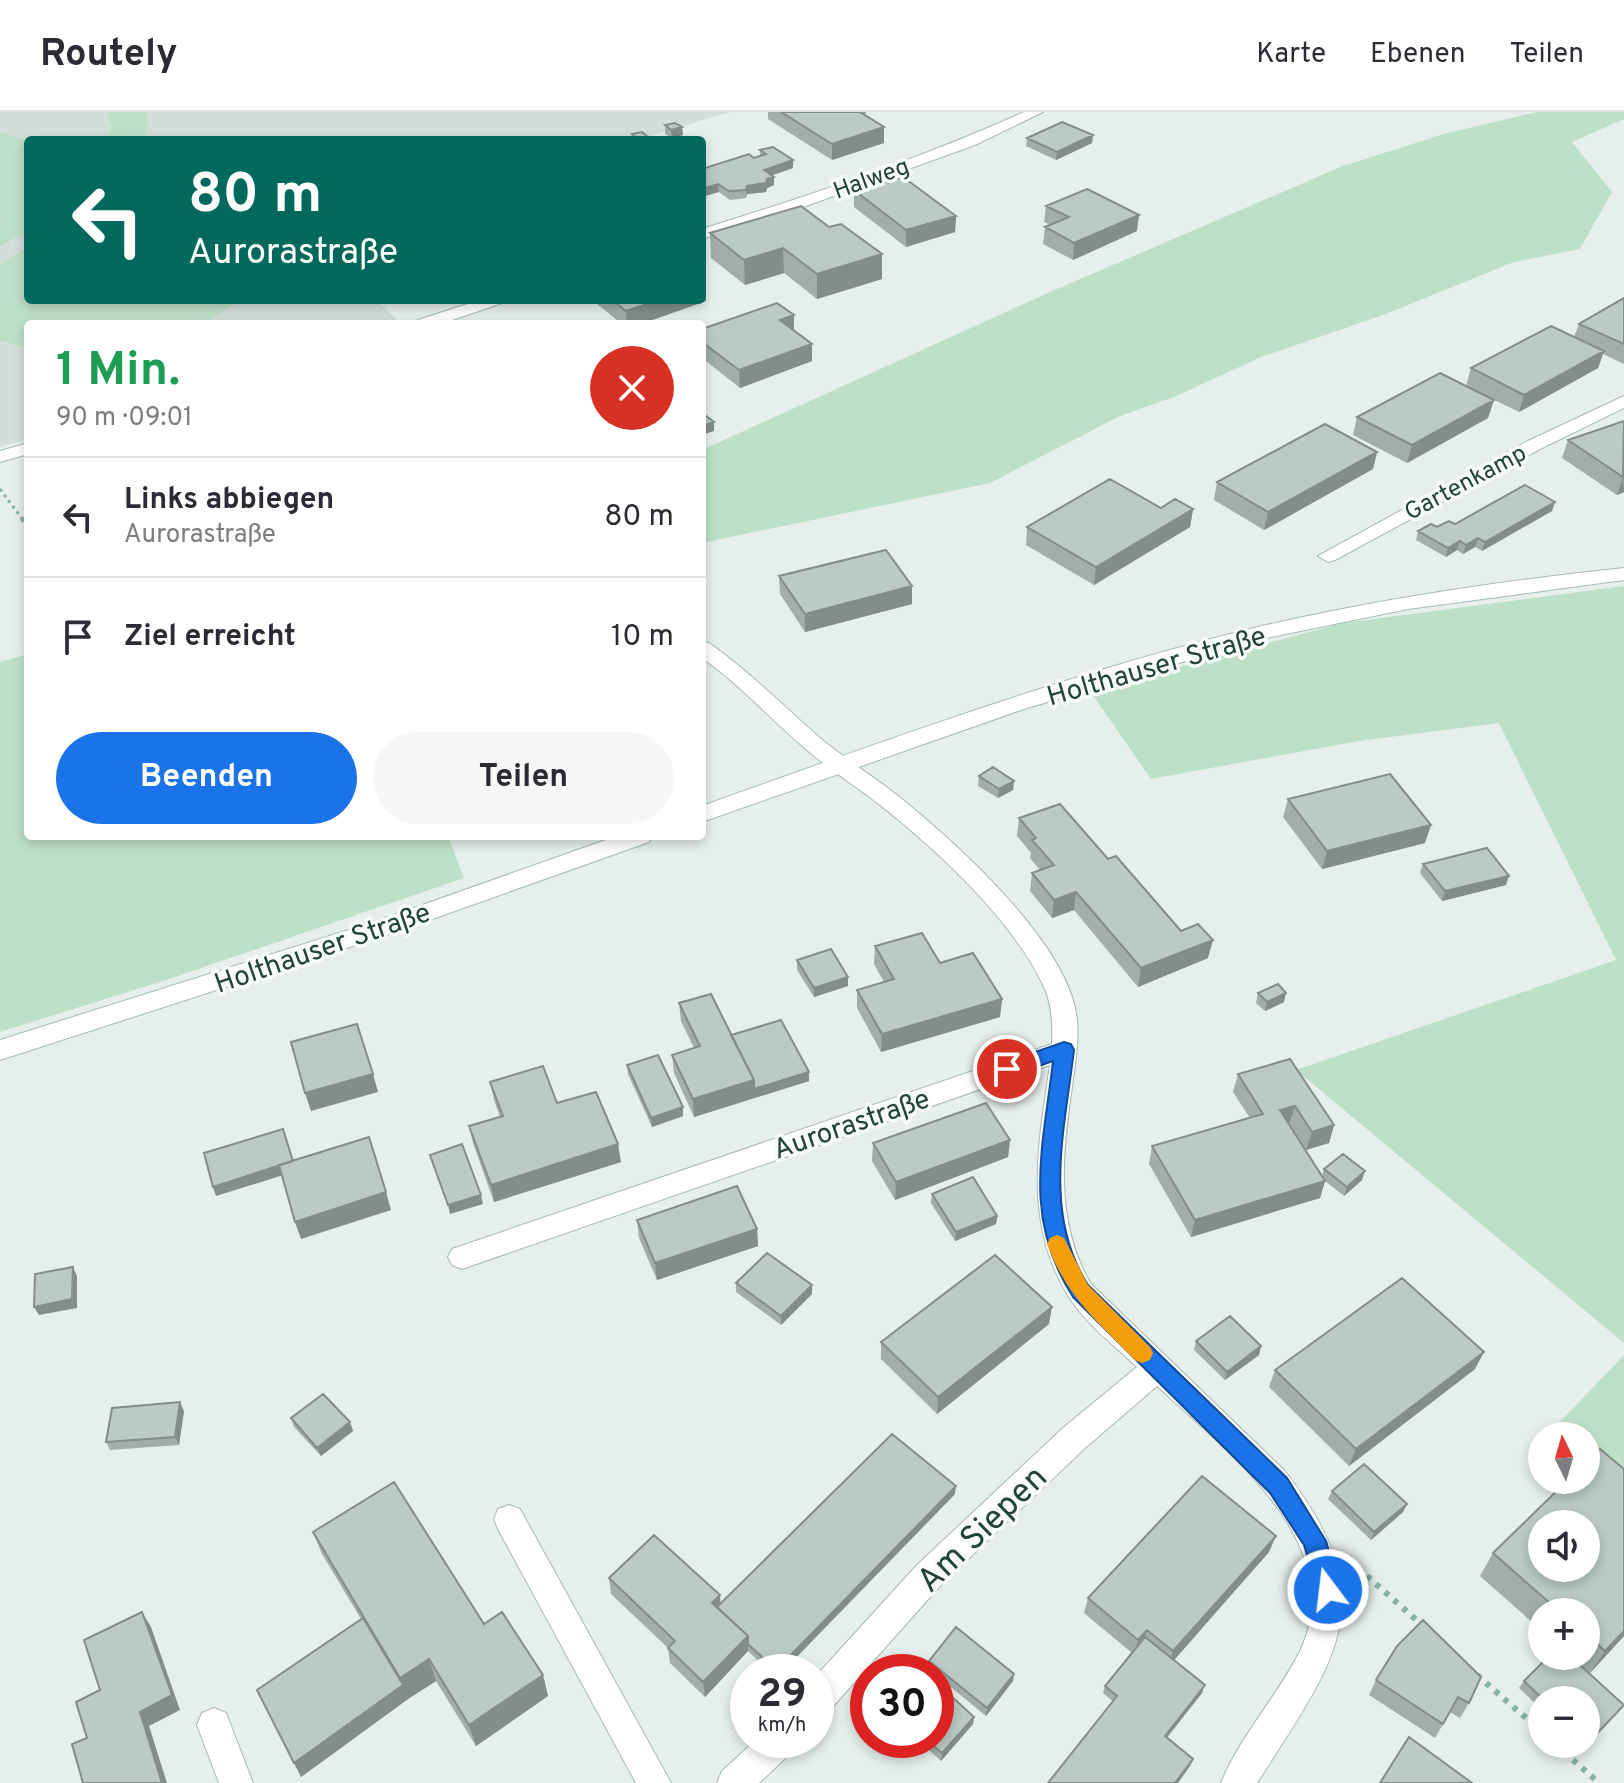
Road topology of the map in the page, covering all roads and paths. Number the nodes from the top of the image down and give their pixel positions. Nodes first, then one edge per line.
1 (1036, 112) edge
2 (706, 233) edge
3 (484, 304) edge
4 (436, 320) edge
5 (1624, 401) edge
6 (1603, 411) junction
7 (1624, 425) edge
8 (24, 449) edge
9 (0, 457) edge
10 (0, 489) edge
11 (24, 522) edge
12 (1328, 556) dead end
13 (1624, 574) edge
14 (706, 651) edge
15 (841, 765) junction
16 (706, 813) edge
17 (630, 840) edge
18 (0, 1050) edge
19 (1064, 1050) junction
20 (462, 1257) dead end
21 (1157, 1368) junction
22 (509, 1519) dead end
23 (1356, 1566) dead end
24 (1435, 1637) edge
25 (1470, 1669) edge
26 (834, 1680) edge
27 (1528, 1720) edge
28 (214, 1725) dead end
29 (761, 1758) edge
30 (1571, 1758) edge
31 (236, 1783) edge
32 (654, 1783) edge
33 (734, 1783) edge
34 (1238, 1783) edge
35 (1599, 1783) edge

1 - 2 street, Halweg
3 - 4 street
5 - 6 street, Gartenkamp
6 - 7 street
6 - 12 street, Gartenkamp
8 - 9 street
10 - 11 path
13 - 15 street, Holthauser Straße
14 - 15 street
15 - 16 street, Holthauser Straße
15 - 19 street
17 - 18 street, Holthauser Straße
19 - 20 street, Aurorastraße
19 - 21 street
21 - 26 street, Am Siepen
21 - 34 street
22 - 32 street
23 - 24 path
25 - 27 path
28 - 31 street
29 - 33 street
30 - 35 path

